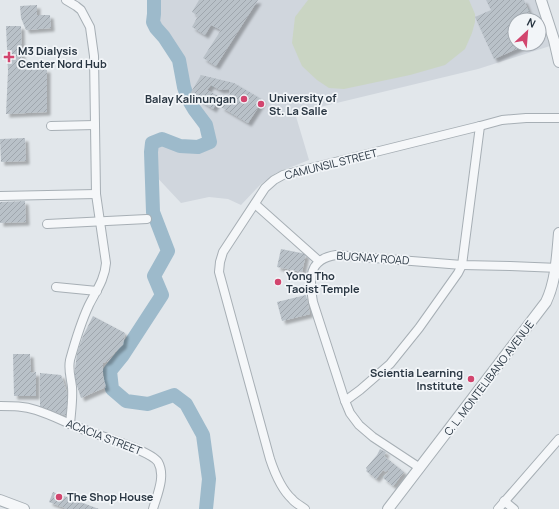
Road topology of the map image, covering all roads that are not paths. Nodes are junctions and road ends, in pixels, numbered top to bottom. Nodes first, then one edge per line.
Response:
1 (66, 0) edge
2 (544, 1) edge
3 (559, 62) edge
4 (559, 118) edge
5 (95, 125) junction
6 (51, 126) dead end
7 (480, 126) junction
8 (96, 194) junction
9 (0, 196) edge
10 (255, 204) junction
11 (147, 219) dead end
12 (100, 221) junction
13 (47, 224) dead end
14 (559, 233) edge
15 (319, 261) junction
16 (462, 265) junction
17 (557, 268) edge
18 (56, 287) dead end
19 (97, 291) junction
20 (345, 401) junction
21 (0, 406) edge
22 (70, 424) junction
23 (559, 439) edge
24 (420, 468) junction
25 (0, 500) edge
26 (504, 501) junction
27 (24, 509) edge
28 (153, 509) edge
29 (305, 509) edge
30 (388, 509) edge
31 (498, 509) edge
32 (514, 509) edge

1 - 5 street
2 - 3 street
4 - 7 street, CAMUNSIL STREET
5 - 6 street
5 - 8 street
7 - 10 street, CAMUNSIL STREET
7 - 16 street
8 - 9 street
8 - 12 street
10 - 15 street
10 - 29 street, CAMUNSIL STREET
11 - 12 street
12 - 13 street
12 - 19 street
14 - 17 street, C. L. MONTELIBANO AVENUE
15 - 16 street, BUGNAY ROAD
15 - 20 street
16 - 17 street, BUGNAY ROAD
16 - 20 street
17 - 24 street, C. L. MONTELIBANO AVENUE
18 - 19 street
19 - 22 street
20 - 24 street
21 - 22 street, ACACIA STREET
22 - 28 street, ACACIA STREET
23 - 26 street
24 - 30 street, C. L. MONTELIBANO AVENUE
25 - 27 street
26 - 31 street
26 - 32 street

